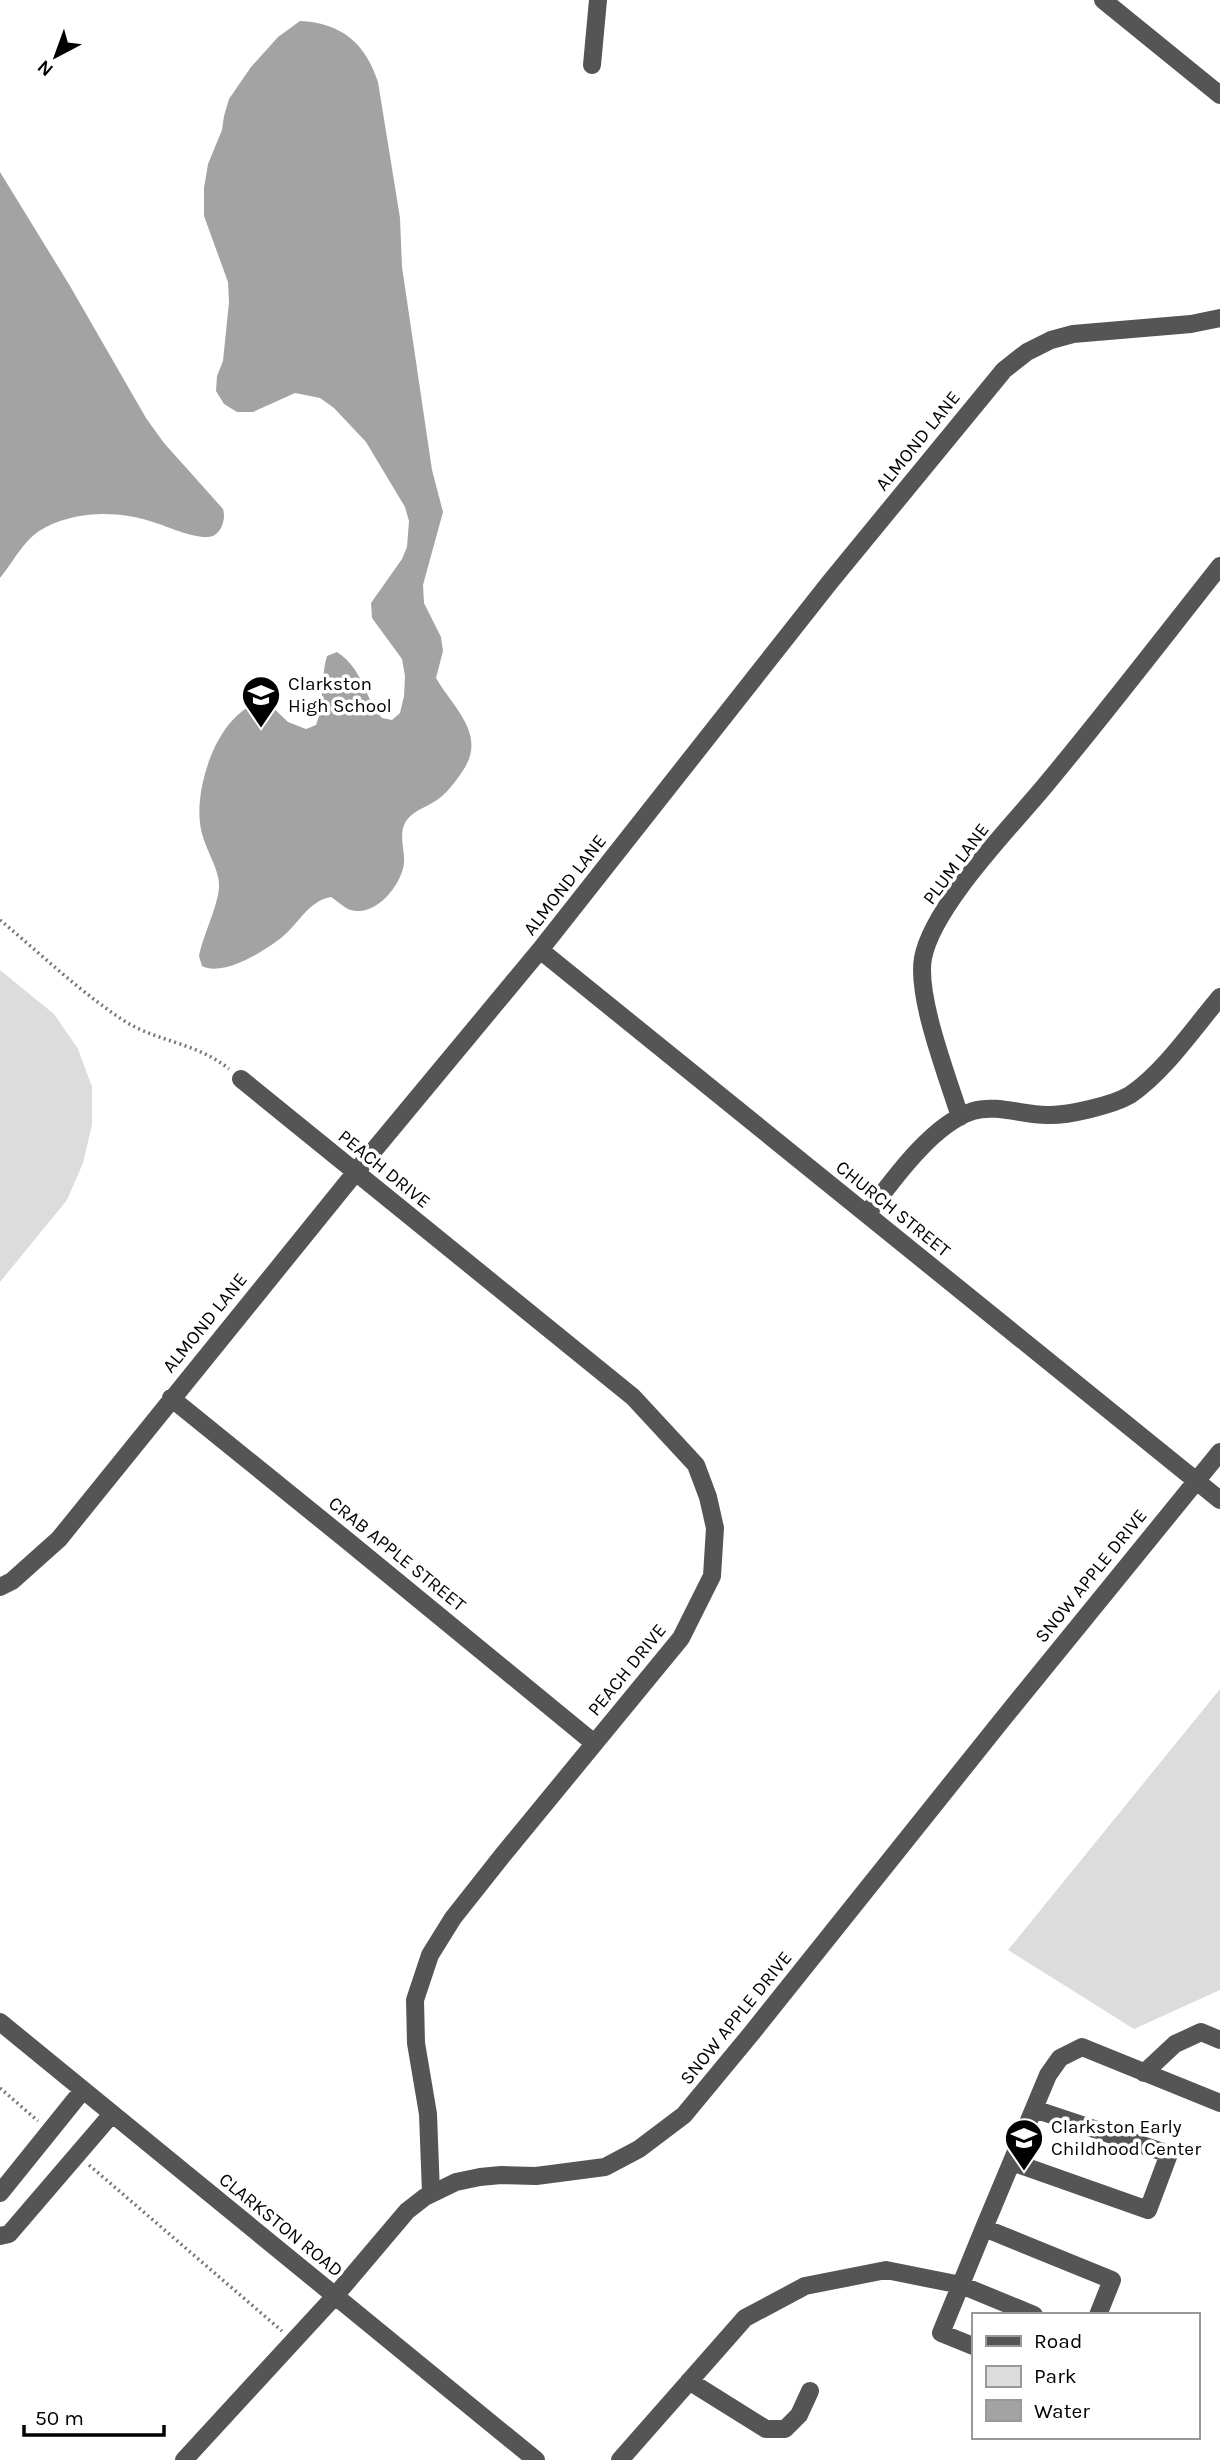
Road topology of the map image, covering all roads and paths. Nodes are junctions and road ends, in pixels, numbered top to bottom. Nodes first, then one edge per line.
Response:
1 (598, 0) edge
2 (1103, 0) edge
3 (592, 65) dead end
4 (1220, 95) edge
5 (1220, 318) edge
6 (1220, 566) edge
7 (0, 920) edge
8 (540, 950) junction
9 (1220, 996) edge
10 (241, 1079) joint
11 (960, 1117) junction
12 (355, 1173) junction
13 (867, 1214) junction
14 (171, 1398) junction
15 (1220, 1452) edge
16 (1195, 1482) junction
17 (1220, 1500) edge
18 (0, 1587) edge
19 (594, 1743) junction
20 (0, 2022) edge
21 (1220, 2040) edge
22 (1144, 2073) junction
23 (0, 2088) edge
24 (83, 2090) junction
25 (1220, 2104) edge
26 (1034, 2109) junction
27 (112, 2114) junction
28 (50, 2131) junction
29 (77, 2155) junction
30 (1012, 2162) junction
31 (0, 2193) edge
32 (431, 2193) junction
33 (984, 2228) junction
34 (0, 2236) edge
35 (961, 2286) junction
36 (335, 2296) junction
37 (1029, 2313) edge
38 (1099, 2313) edge
39 (293, 2341) junction
40 (972, 2346) edge
41 (689, 2381) junction
42 (810, 2391) dead end
43 (184, 2460) edge
44 (536, 2460) edge
45 (620, 2460) edge

1 - 3 street
2 - 4 street
5 - 8 street, ALMOND LANE
6 - 11 street, PLUM LANE
7 - 10 path
8 - 12 street, ALMOND LANE
8 - 13 street, CHURCH STREET
9 - 11 street
10 - 12 street, PEACH DRIVE
11 - 13 street
12 - 14 street, ALMOND LANE
12 - 19 street, PEACH DRIVE
13 - 16 street, CHURCH STREET
14 - 18 street, ALMOND LANE
14 - 19 street, CRAB APPLE STREET
15 - 16 street, SNOW APPLE DRIVE
16 - 17 street, CHURCH STREET
16 - 32 street, SNOW APPLE DRIVE
19 - 32 street, PEACH DRIVE
20 - 24 street, CLARKSTON ROAD
21 - 22 street
22 - 25 street
22 - 26 street
23 - 28 path
24 - 27 street, CLARKSTON ROAD
24 - 28 street
26 - 30 street
26 - 30 street
27 - 29 street
27 - 36 street, CLARKSTON ROAD
28 - 31 street
29 - 34 street
29 - 39 path
30 - 33 street
32 - 36 street, SNOW APPLE DRIVE
33 - 35 street
33 - 38 street
35 - 37 street
35 - 40 street
35 - 41 street
36 - 39 street, SNOW APPLE DRIVE
36 - 44 street, CLARKSTON ROAD
39 - 43 street, SNOW APPLE DRIVE
41 - 42 street
41 - 45 street

